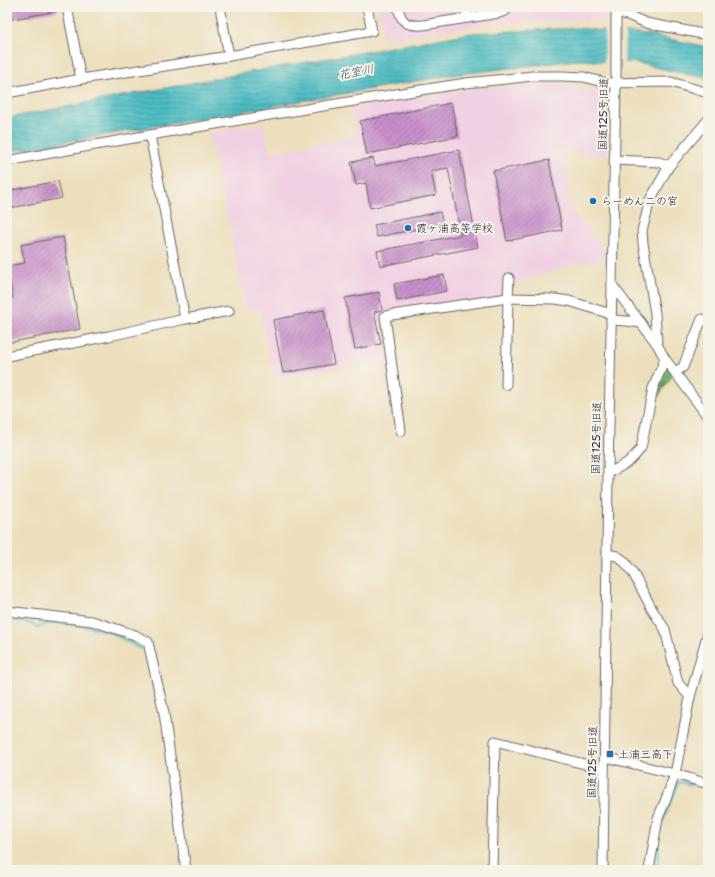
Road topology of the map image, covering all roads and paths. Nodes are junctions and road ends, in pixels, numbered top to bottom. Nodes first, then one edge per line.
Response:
1 (67, 7) edge
2 (220, 7) edge
3 (367, 7) edge
4 (398, 7) edge
5 (465, 7) edge
6 (509, 7) edge
7 (616, 10) edge
8 (467, 18) junction
9 (708, 35) edge
10 (229, 56) junction
11 (80, 79) junction
12 (616, 83) junction
13 (7, 93) edge
14 (708, 93) edge
15 (708, 120) edge
16 (150, 135) junction
17 (614, 160) junction
18 (7, 161) edge
19 (669, 166) junction
20 (509, 278) dead end
21 (612, 285) junction
22 (508, 298) junction
23 (229, 311) dead end
24 (611, 317) junction
25 (185, 319) junction
26 (708, 322) edge
27 (641, 323) junction
28 (657, 344) junction
29 (7, 356) edge
30 (665, 359) junction
31 (675, 372) junction
32 (506, 385) dead end
33 (708, 417) edge
34 (401, 431) dead end
35 (608, 473) junction
36 (607, 554) junction
37 (7, 611) edge
38 (708, 632) edge
39 (690, 697) junction
40 (605, 757) junction
41 (604, 769) junction
42 (675, 774) junction
43 (708, 784) edge
44 (186, 870) edge
45 (492, 870) edge
46 (603, 870) edge
47 (649, 870) edge

1 - 11 street
2 - 10 street
3 - 10 street
4 - 8 street
5 - 8 street
6 - 8 street
7 - 9 street
7 - 12 street, 国道125号旧道
10 - 11 street
11 - 13 street
12 - 14 street
12 - 16 street
12 - 17 street, 国道125号旧道
15 - 19 street
16 - 18 street
16 - 25 street
17 - 19 street
17 - 21 street, 国道125号旧道
19 - 28 street
20 - 22 street
21 - 24 street, 国道125号旧道
21 - 27 street
22 - 24 street
22 - 32 street
22 - 34 street
23 - 25 street
24 - 27 street
24 - 35 street, 国道125号旧道
25 - 29 street
26 - 31 street
27 - 28 street
28 - 30 street
30 - 31 street
30 - 35 street
31 - 33 street
35 - 36 street, 国道125号旧道
36 - 39 street
36 - 40 street, 国道125号旧道
37 - 44 street
38 - 39 street
39 - 42 street
40 - 41 street, 国道125号旧道
40 - 42 street
41 - 45 street
41 - 46 street, 国道125号旧道
42 - 43 street
42 - 47 street

